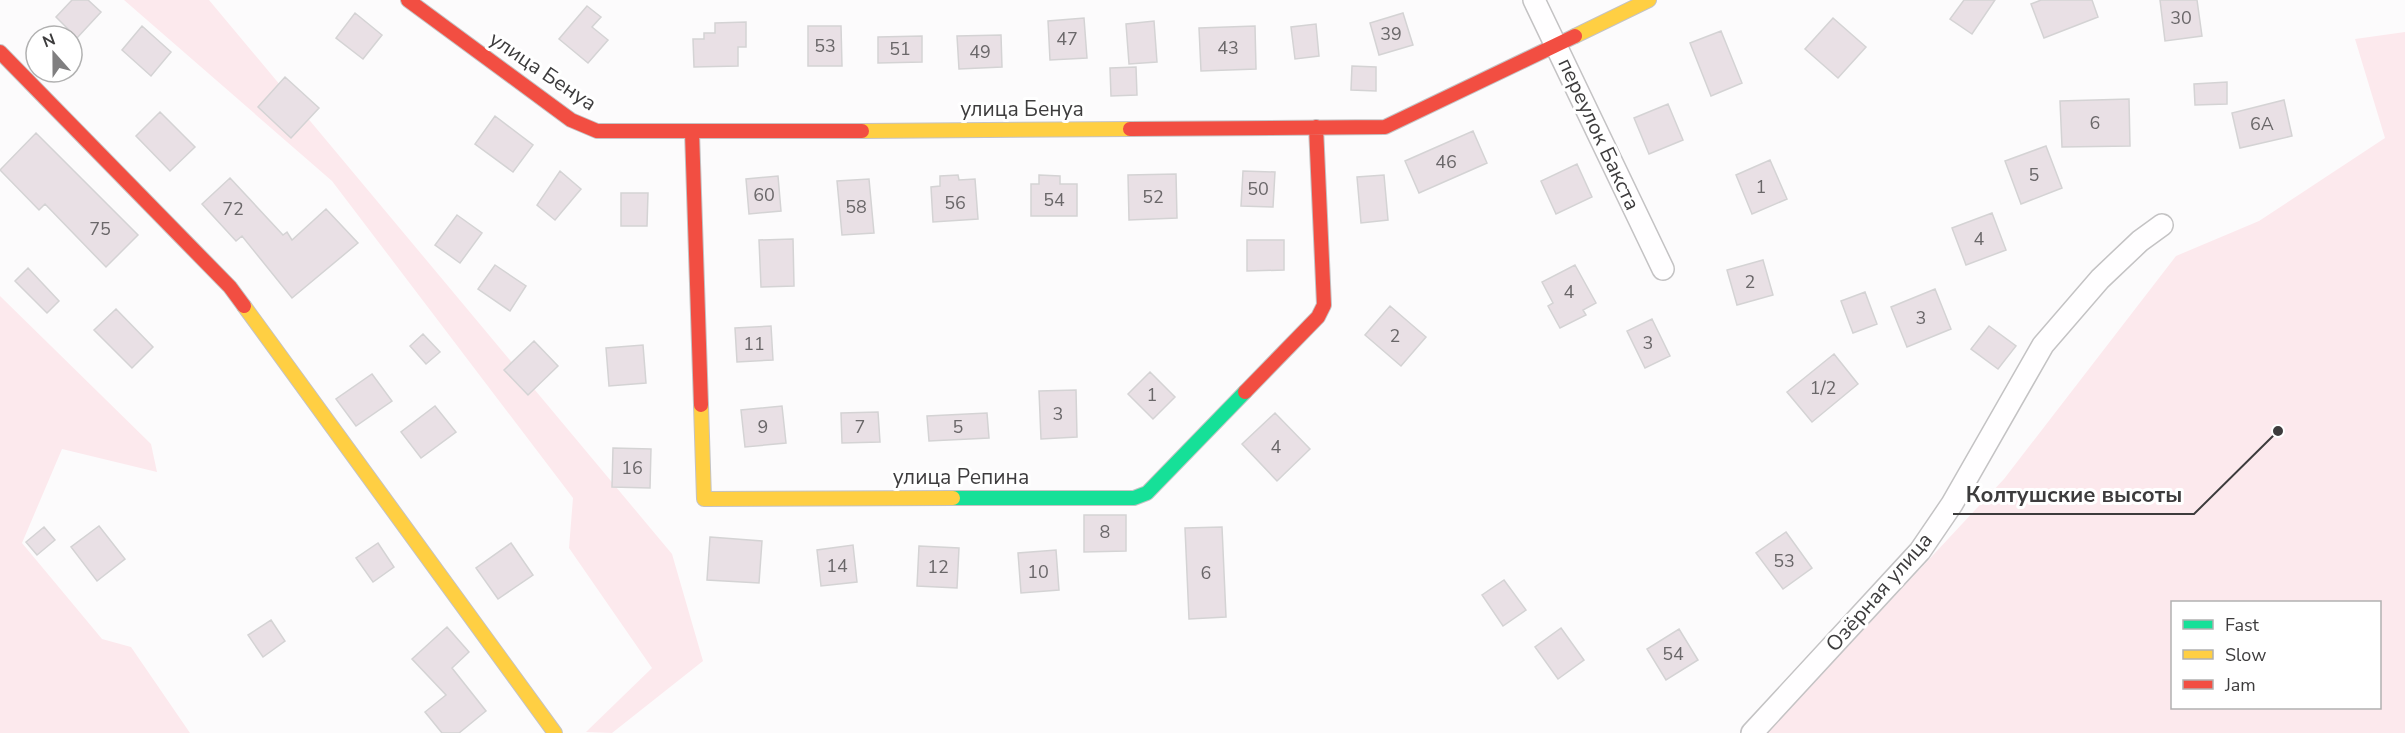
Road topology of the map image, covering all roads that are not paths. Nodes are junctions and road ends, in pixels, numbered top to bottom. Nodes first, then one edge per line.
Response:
1 (408, 0) edge
2 (1534, 0) edge
3 (1649, 0) edge
4 (1556, 44) junction
5 (0, 52) edge
6 (1316, 127) junction
7 (692, 132) junction
8 (2162, 225) dead end
9 (1663, 269) dead end
10 (555, 733) edge
11 (1752, 733) edge

1 - 7 street, улица Бенуа
2 - 4 street, переулок Бакста
3 - 4 street, улица Бенуа
4 - 6 street, улица Бенуа
4 - 9 street, переулок Бакста
5 - 10 street
6 - 7 street, улица Бенуа
6 - 7 street, улица Репина
8 - 11 street, Озёрная улица

